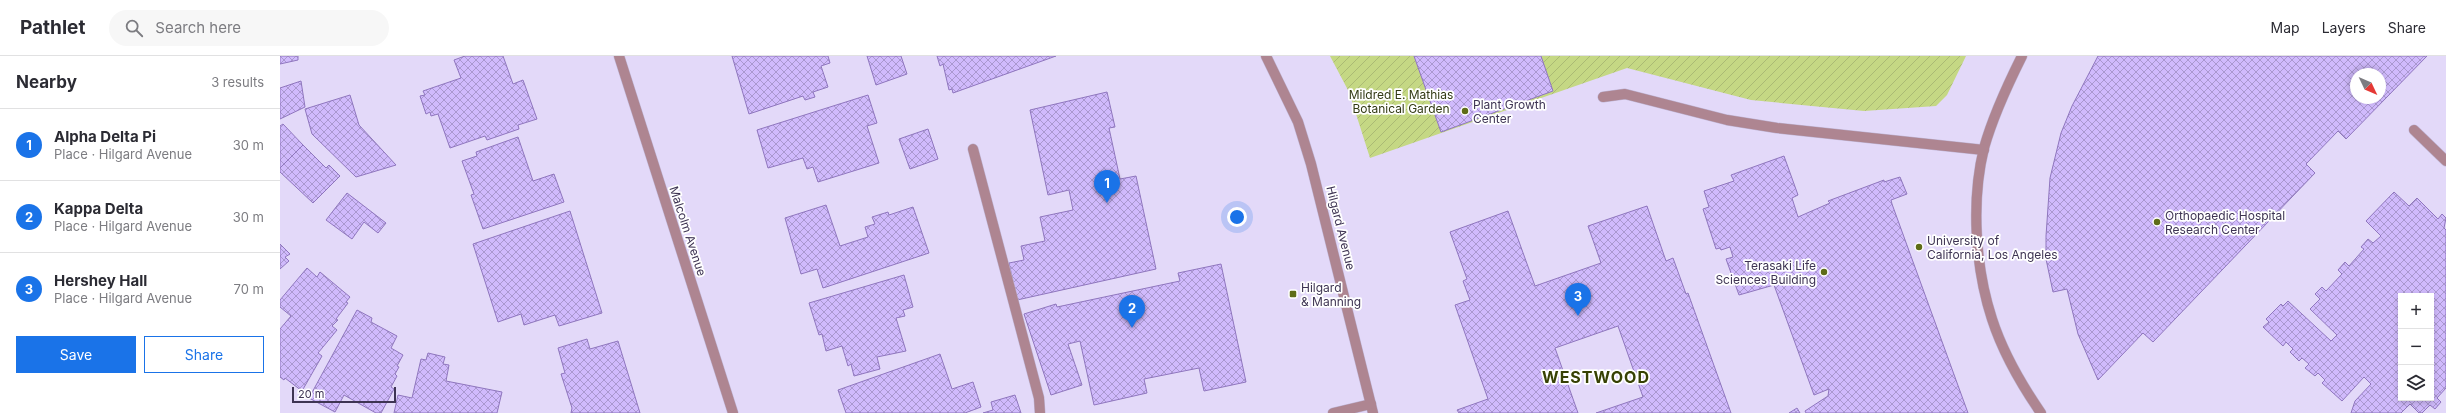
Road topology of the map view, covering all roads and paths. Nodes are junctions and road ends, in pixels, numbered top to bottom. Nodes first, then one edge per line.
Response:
1 (619, 56) edge
2 (1266, 56) edge
3 (2022, 56) edge
4 (1603, 96) dead end
5 (2414, 130) dead end
6 (973, 149) dead end
7 (1984, 150) junction
8 (2446, 161) edge
9 (1372, 409) edge
10 (733, 413) edge
11 (1040, 413) edge
12 (1333, 413) edge
13 (2041, 413) edge

1 - 10 street, Malcolm Avenue
2 - 9 street, Hilgard Avenue
3 - 7 street
4 - 7 street
5 - 8 street
6 - 11 street
7 - 13 street
9 - 12 street

